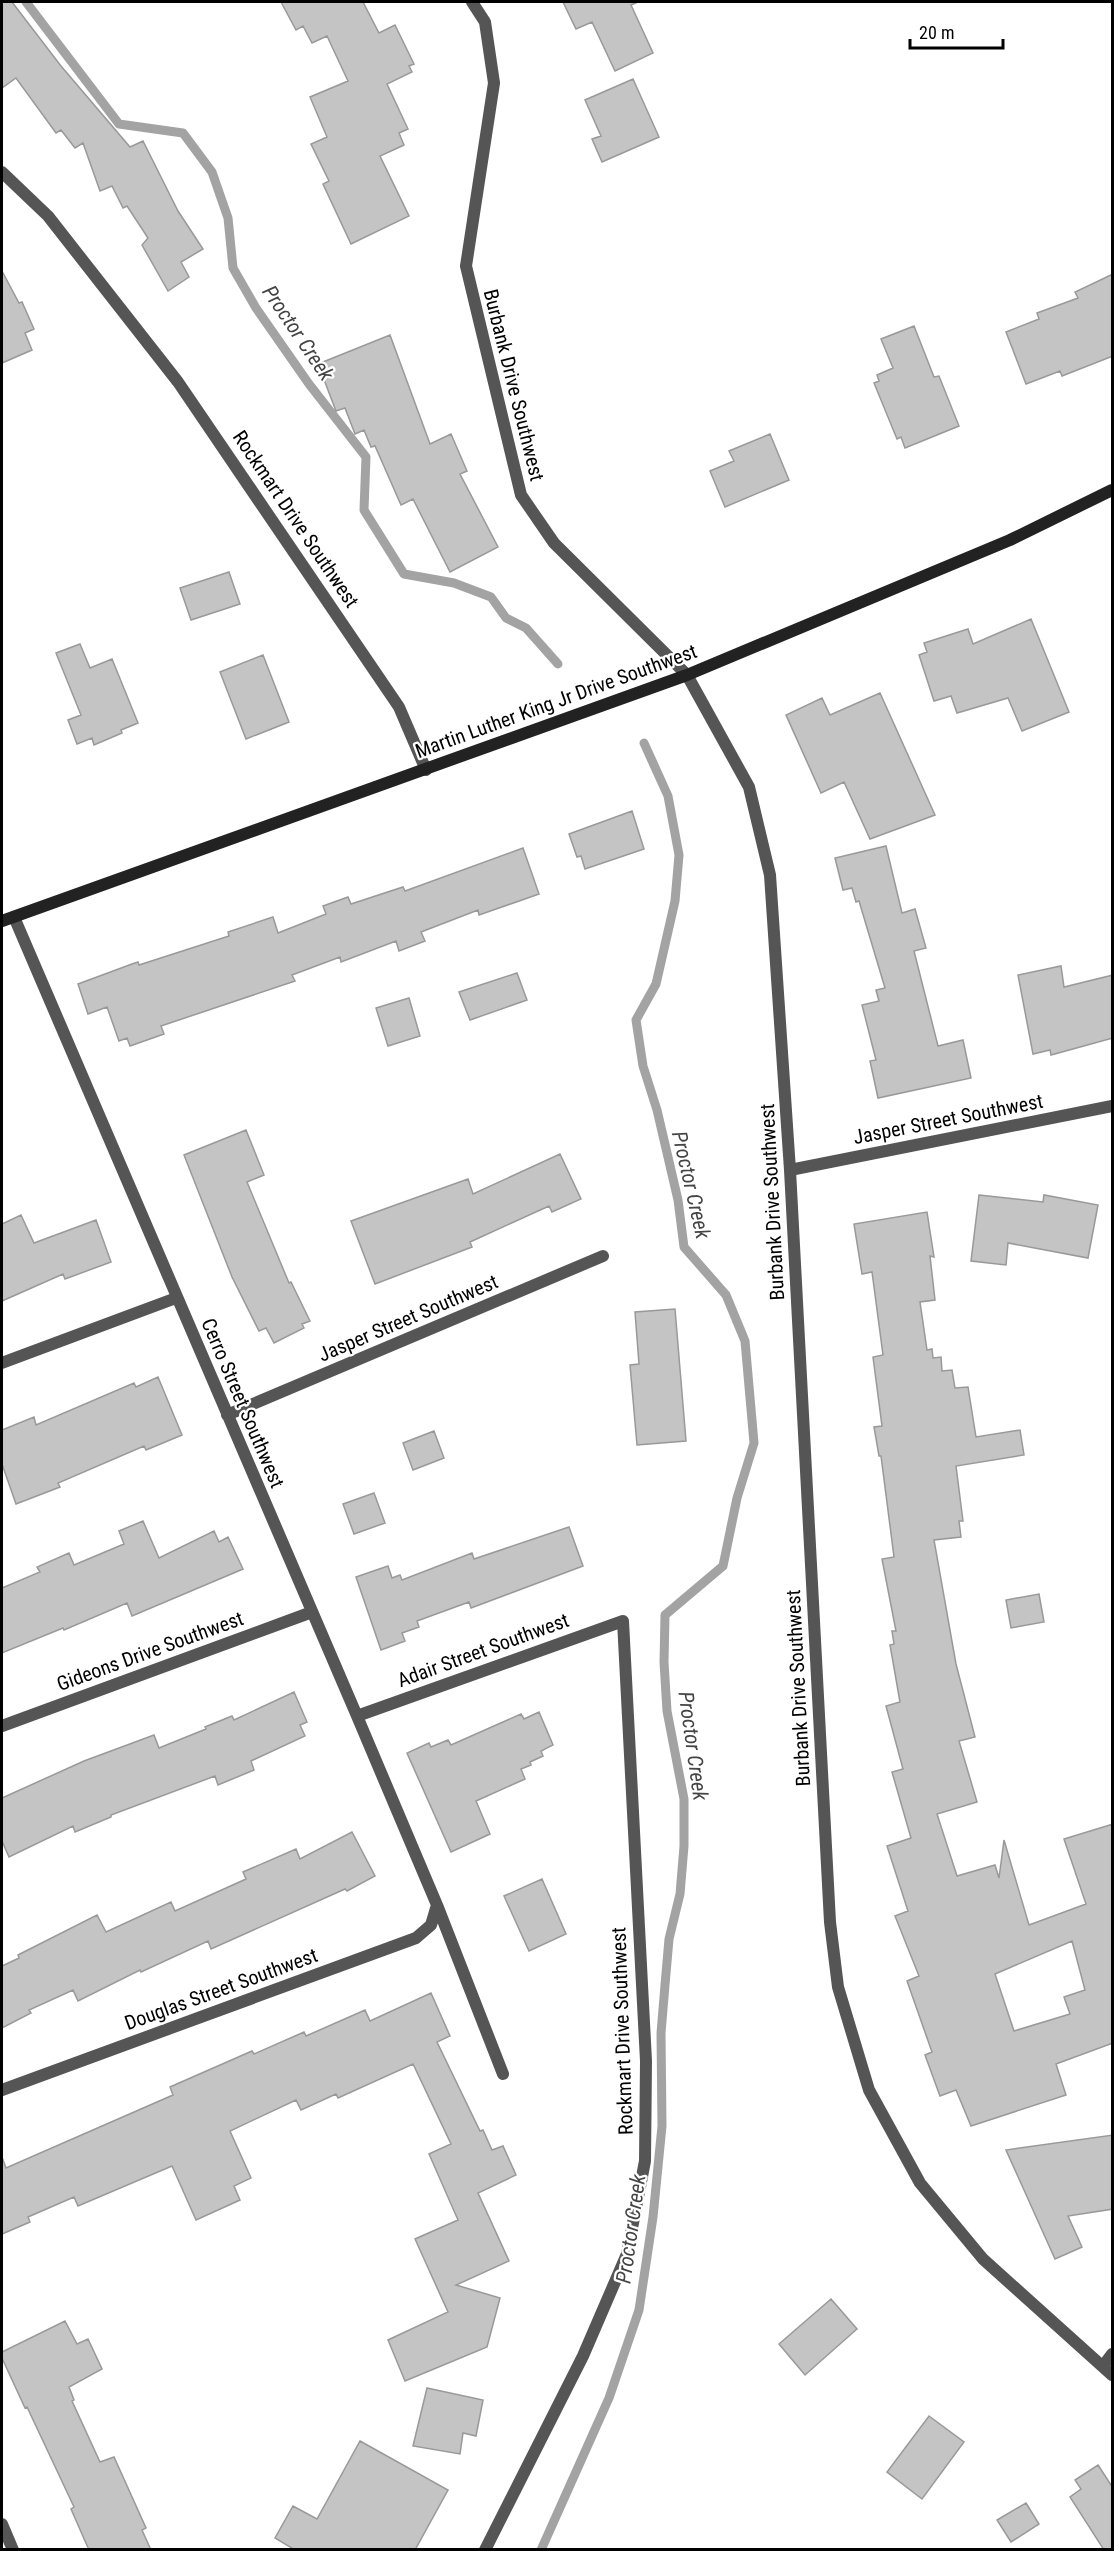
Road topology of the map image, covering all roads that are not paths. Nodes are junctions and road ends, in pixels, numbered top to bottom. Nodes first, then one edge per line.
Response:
1 (471, 2) edge
2 (2, 172) edge
3 (1113, 490) edge
4 (687, 675) junction
5 (426, 770) junction
6 (14, 917) junction
7 (2, 921) edge
8 (1113, 1106) edge
9 (790, 1170) junction
10 (603, 1256) dead end
11 (176, 1298) junction
12 (2, 1363) edge
13 (227, 1415) junction
14 (312, 1612) junction
15 (623, 1621) joint
16 (357, 1716) junction
17 (2, 1726) edge
18 (437, 1905) junction
19 (503, 2074) dead end
20 (2, 2090) edge
21 (1113, 2354) edge
22 (1108, 2370) edge
23 (2, 2524) edge
24 (13, 2550) edge
25 (484, 2550) edge

1 - 4 street, Burbank Drive Southwest
2 - 5 street, Rockmart Drive Southwest
3 - 4 main road, Martin Luther King Jr Drive Southwest
4 - 5 main road, Martin Luther King Jr Drive Southwest
4 - 9 street, Burbank Drive Southwest
5 - 6 main road, Martin Luther King Jr Drive Southwest
6 - 7 main road, Martin Luther King Jr Drive Southwest
6 - 11 street, Cerro Street Southwest
8 - 9 street, Jasper Street Southwest
9 - 22 street, Burbank Drive Southwest
10 - 13 street, Jasper Street Southwest
11 - 12 street
11 - 13 street, Cerro Street Southwest
13 - 14 street, Cerro Street Southwest
14 - 16 street, Cerro Street Southwest
14 - 17 street, Gideons Drive Southwest
15 - 16 street, Adair Street Southwest
15 - 25 street, Rockmart Drive Southwest
16 - 18 street, Cerro Street Southwest
18 - 19 street, Cerro Street Southwest
18 - 20 street, Douglas Street Southwest
21 - 22 street
23 - 24 street

